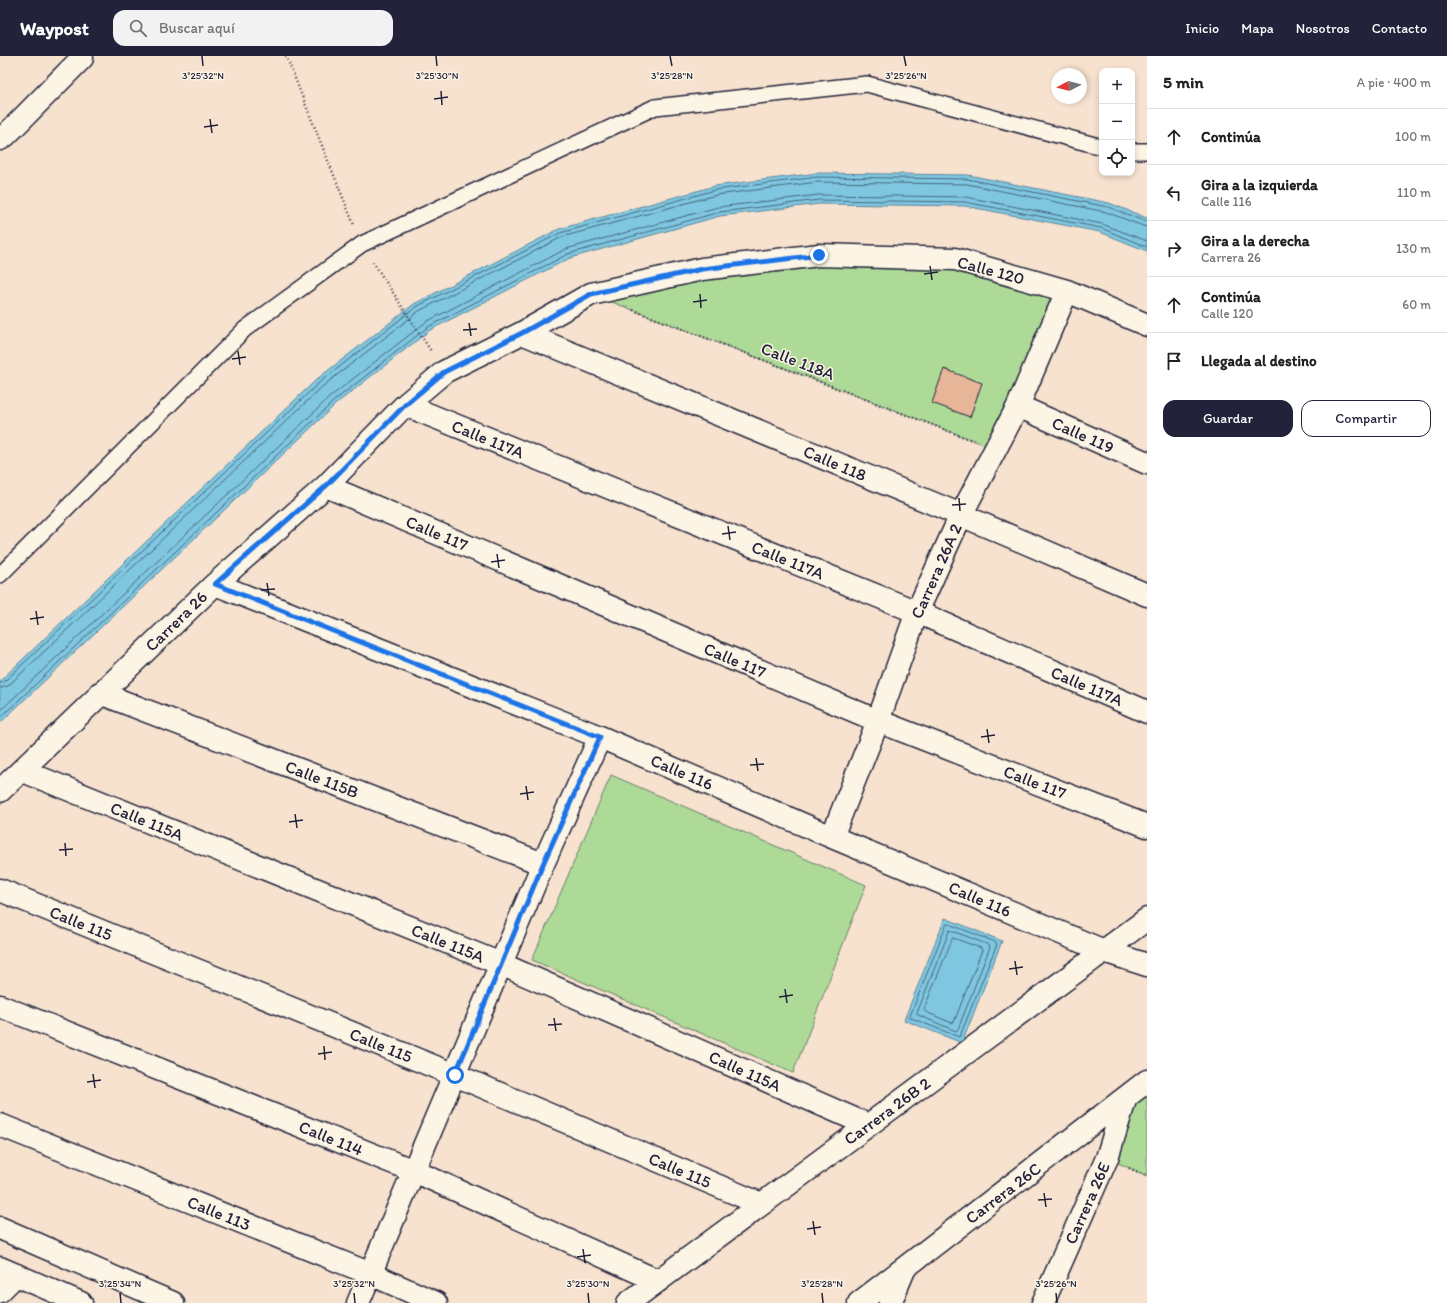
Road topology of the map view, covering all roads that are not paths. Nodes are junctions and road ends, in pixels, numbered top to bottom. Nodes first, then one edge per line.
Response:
1 (80, 56) edge
2 (2, 134) edge
3 (1099, 146) edge
4 (1135, 151) edge
5 (1147, 151) edge
6 (1067, 291) junction
7 (591, 294) joint
8 (1147, 325) edge
9 (522, 333) junction
10 (405, 405) junction
11 (1018, 406) junction
12 (1147, 463) edge
13 (326, 486) junction
14 (961, 515) junction
15 (0, 575) edge
16 (215, 584) junction
17 (1147, 595) edge
18 (917, 612) junction
19 (100, 693) junction
20 (1147, 712) edge
21 (878, 721) junction
22 (600, 737) junction
23 (23, 771) junction
24 (0, 791) edge
25 (1147, 826) edge
26 (832, 837) junction
27 (543, 864) junction
28 (0, 890) edge
29 (1147, 919) edge
30 (1104, 951) junction
31 (501, 964) junction
32 (1147, 965) edge
33 (0, 1006) edge
34 (455, 1075) junction
35 (1147, 1081) edge
36 (1125, 1100) junction
37 (0, 1125) edge
38 (868, 1125) junction
39 (414, 1171) junction
40 (761, 1204) junction
41 (0, 1228) edge
42 (904, 1269) junction
43 (8, 1271) edge
44 (371, 1274) junction
45 (658, 1281) junction
46 (0, 1291) edge
47 (81, 1303) edge
48 (173, 1303) edge
49 (358, 1303) edge
50 (436, 1303) edge
51 (628, 1303) edge
52 (859, 1303) edge
53 (890, 1303) edge
54 (1043, 1303) edge

1 - 2 street
3 - 15 lane
4 - 5 lane
6 - 7 street, Calle 120
6 - 8 street, Calle 120
6 - 11 street, Carrera 26A 2
7 - 9 street, Carrera 26
9 - 10 street, Carrera 26
9 - 14 street, Calle 118
10 - 13 street, Carrera 26
10 - 18 street, Calle 117A
11 - 12 street, Calle 119
11 - 14 street, Carrera 26A 2
13 - 16 street, Carrera 26
13 - 21 street, Calle 117
14 - 17 street, Calle 118
14 - 18 street, Carrera 26A 2
16 - 19 street, Carrera 26
16 - 22 street, Calle 116
18 - 20 street, Calle 117A
18 - 21 street, Carrera 26A 2
19 - 23 street, Carrera 26
19 - 27 street, Calle 115B
21 - 25 street, Calle 117
21 - 26 street, Carrera 26A 2
22 - 26 street, Calle 116
22 - 27 street
23 - 24 street, Carrera 26
23 - 31 street, Calle 115A
26 - 30 street, Calle 116
27 - 31 street
28 - 34 street, Calle 115
29 - 30 street, Carrera 26B 2
30 - 32 street, Calle 116
30 - 38 street, Carrera 26B 2
31 - 34 street
31 - 38 street, Calle 115A
33 - 39 street, Calle 114
34 - 39 street
34 - 40 street, Calle 115
35 - 36 street, Carrera 26C
36 - 42 street, Carrera 26C
36 - 54 street, Carrera 26E
37 - 44 street, Calle 113
38 - 40 street, Carrera 26B 2
39 - 44 street
39 - 45 street, Calle 114
40 - 45 street, Carrera 26B 2
41 - 48 street
42 - 52 street, Carrera 26C
42 - 53 street
43 - 46 street
43 - 47 street
44 - 49 street
44 - 50 street, Calle 113
45 - 51 street, Carrera 26B 2

